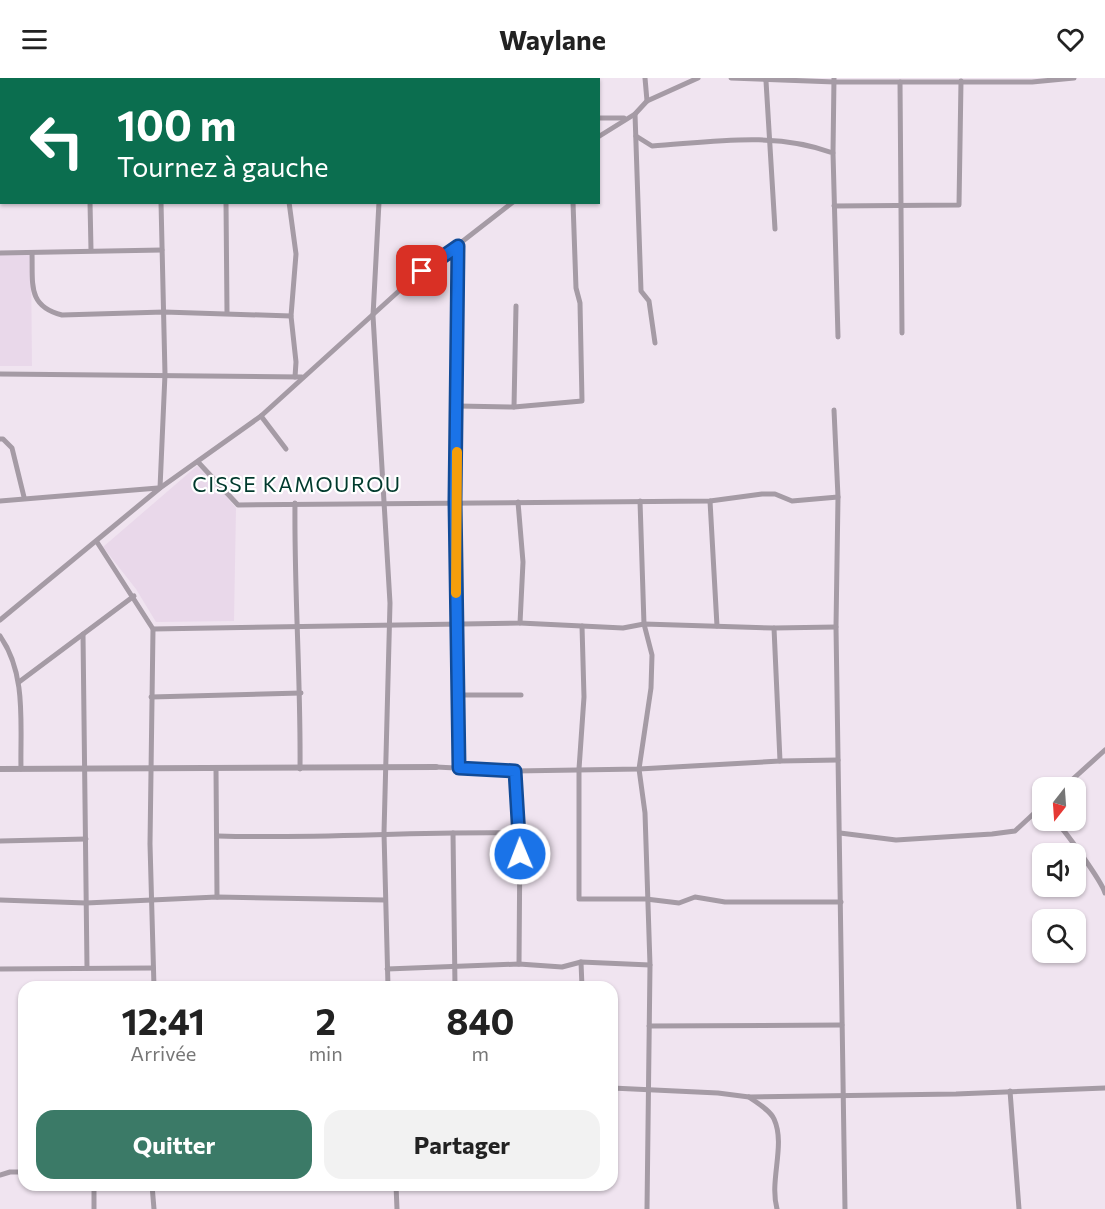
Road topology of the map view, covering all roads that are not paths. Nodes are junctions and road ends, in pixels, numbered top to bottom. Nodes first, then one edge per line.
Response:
1 (645, 78) edge
2 (698, 78) edge
3 (731, 78) edge
4 (1074, 78) edge
5 (834, 80) edge
6 (766, 81) junction
7 (961, 81) junction
8 (900, 82) junction
9 (646, 101) junction
10 (635, 114) junction
11 (600, 118) edge
12 (625, 118) junction
13 (600, 136) edge
14 (636, 136) junction
15 (770, 139) junction
16 (833, 153) junction
17 (90, 204) edge
18 (161, 204) edge
19 (226, 204) edge
20 (289, 204) edge
21 (379, 204) edge
22 (510, 204) edge
23 (573, 204) edge
24 (899, 204) junction
25 (834, 206) junction
26 (775, 229) dead end
27 (458, 246) junction
28 (91, 250) junction
29 (162, 250) junction
30 (0, 253) edge
31 (32, 253) junction
32 (516, 306) dead end
33 (164, 312) junction
34 (227, 313) junction
35 (291, 316) junction
36 (373, 316) junction
37 (902, 333) dead end
38 (838, 337) dead end
39 (655, 343) dead end
40 (0, 374) edge
41 (165, 374) junction
42 (295, 377) junction
43 (302, 377) junction
44 (458, 406) junction
45 (514, 407) junction
46 (834, 410) dead end
47 (261, 416) junction
48 (0, 439) edge
49 (286, 449) dead end
50 (198, 462) junction
51 (160, 488) junction
52 (24, 497) junction
53 (838, 497) junction
54 (0, 501) edge
55 (455, 501) junction
56 (640, 501) junction
57 (710, 501) junction
58 (518, 502) junction
59 (386, 503) junction
60 (296, 504) junction
61 (97, 542) junction
62 (134, 596) junction
63 (0, 620) edge
64 (456, 623) junction
65 (520, 623) junction
66 (297, 624) junction
67 (644, 624) junction
68 (389, 625) junction
69 (582, 626) junction
70 (717, 626) junction
71 (836, 627) junction
72 (153, 628) junction
73 (774, 628) junction
74 (84, 634) junction
75 (0, 636) edge
76 (19, 682) junction
77 (301, 693) junction
78 (521, 694) dead end
79 (457, 695) junction
80 (151, 697) junction
81 (1105, 750) edge
82 (838, 760) junction
83 (780, 761) junction
84 (436, 766) joint
85 (387, 767) junction
86 (459, 768) junction
87 (0, 769) edge
88 (21, 769) junction
89 (87, 769) junction
90 (152, 769) junction
91 (216, 769) junction
92 (300, 769) junction
93 (579, 769) junction
94 (639, 769) junction
95 (515, 771) junction
96 (1076, 777) edge
97 (1032, 817) edge
98 (1064, 831) edge
99 (520, 832) junction
100 (384, 833) junction
101 (453, 833) junction
102 (840, 833) junction
103 (218, 836) junction
104 (86, 839) junction
105 (0, 841) edge
106 (1105, 893) edge
107 (218, 897) junction
108 (152, 898) junction
109 (646, 899) junction
110 (0, 900) edge
111 (385, 900) junction
112 (841, 902) junction
113 (86, 903) junction
114 (581, 962) junction
115 (519, 964) junction
116 (453, 965) junction
117 (650, 965) junction
118 (87, 968) junction
119 (153, 968) junction
120 (0, 969) edge
121 (387, 969) junction
122 (154, 981) edge
123 (388, 981) edge
124 (455, 981) edge
125 (582, 981) edge
126 (842, 1025) junction
127 (649, 1026) junction
128 (618, 1088) edge
129 (1105, 1088) edge
130 (650, 1090) junction
131 (1010, 1091) junction
132 (842, 1096) junction
133 (749, 1097) junction
134 (18, 1172) edge
135 (0, 1176) edge
136 (94, 1191) edge
137 (152, 1191) edge
138 (396, 1191) edge
139 (94, 1209) edge
140 (154, 1209) edge
141 (397, 1209) edge
142 (647, 1209) edge
143 (777, 1209) edge
144 (845, 1209) edge
145 (1019, 1209) edge

1 - 9 street
2 - 9 street
3 - 6 street
4 - 7 street
5 - 6 street
5 - 8 street
5 - 16 street
6 - 15 street
7 - 8 street
7 - 24 street
8 - 24 street
9 - 10 street
10 - 12 street
10 - 14 street
11 - 12 street
12 - 13 street
14 - 15 street
14 - 39 street
15 - 16 street
15 - 26 street
16 - 25 street
17 - 28 street
18 - 29 street
19 - 34 street
20 - 35 street
21 - 36 street
22 - 27 street
23 - 45 street
24 - 25 street
24 - 37 street
25 - 38 street
27 - 36 street
27 - 44 street
28 - 29 street
28 - 31 street
29 - 33 street
30 - 31 street
31 - 33 street
32 - 45 street
33 - 34 street
33 - 41 street
34 - 35 street
35 - 42 street
36 - 43 street
36 - 59 street
40 - 41 street
41 - 42 street
41 - 51 street
42 - 43 street
43 - 47 street
44 - 45 street
44 - 55 street
46 - 53 street
47 - 49 street
47 - 50 street
48 - 52 street
50 - 51 street
50 - 60 street
51 - 52 street
51 - 61 street
52 - 54 street
53 - 57 street
53 - 71 street
55 - 58 street
55 - 59 street
55 - 64 street
56 - 57 street
56 - 58 street
56 - 67 street
57 - 70 street
58 - 65 street
59 - 60 street
59 - 68 street
60 - 66 street
61 - 62 street
61 - 63 street
62 - 72 street
62 - 74 street
64 - 65 street
64 - 68 street
64 - 79 street
65 - 69 street
66 - 68 street
66 - 72 street
66 - 77 street
67 - 69 street
67 - 70 street
67 - 94 street
68 - 85 street
69 - 93 street
70 - 73 street
71 - 73 street
71 - 82 street
72 - 80 street
73 - 83 street
74 - 76 street
74 - 89 street
75 - 76 street
76 - 88 street
77 - 80 street
77 - 92 street
78 - 79 street
79 - 86 street
80 - 90 street
81 - 96 street
82 - 83 street
82 - 102 street
83 - 94 street
84 - 85 street
84 - 86 street
85 - 92 street
85 - 100 street
86 - 95 street
87 - 88 street
88 - 89 street
89 - 90 street
89 - 104 street
90 - 91 street
90 - 108 street
91 - 92 street
91 - 103 street
93 - 94 street
93 - 95 street
93 - 109 street
94 - 109 street
95 - 99 street
97 - 102 street
98 - 106 street
99 - 101 street
99 - 115 street
100 - 101 street
100 - 103 street
100 - 111 street
101 - 116 street
102 - 112 street
103 - 107 street
104 - 105 street
104 - 113 street
107 - 108 street
107 - 111 street
108 - 113 street
108 - 119 street
109 - 112 street
109 - 117 street
110 - 113 street
111 - 121 street
112 - 126 street
113 - 118 street
114 - 115 street
114 - 117 street
114 - 125 street
115 - 116 street
116 - 121 street
116 - 124 street
117 - 127 street
118 - 119 street
118 - 120 street
119 - 122 street
121 - 123 street
126 - 127 street
126 - 132 street
127 - 130 street
128 - 130 street
129 - 131 street
130 - 133 street
130 - 142 street
131 - 132 street
131 - 145 street
132 - 133 street
132 - 144 street
133 - 143 street
134 - 135 street
136 - 139 street
137 - 140 street
138 - 141 street

